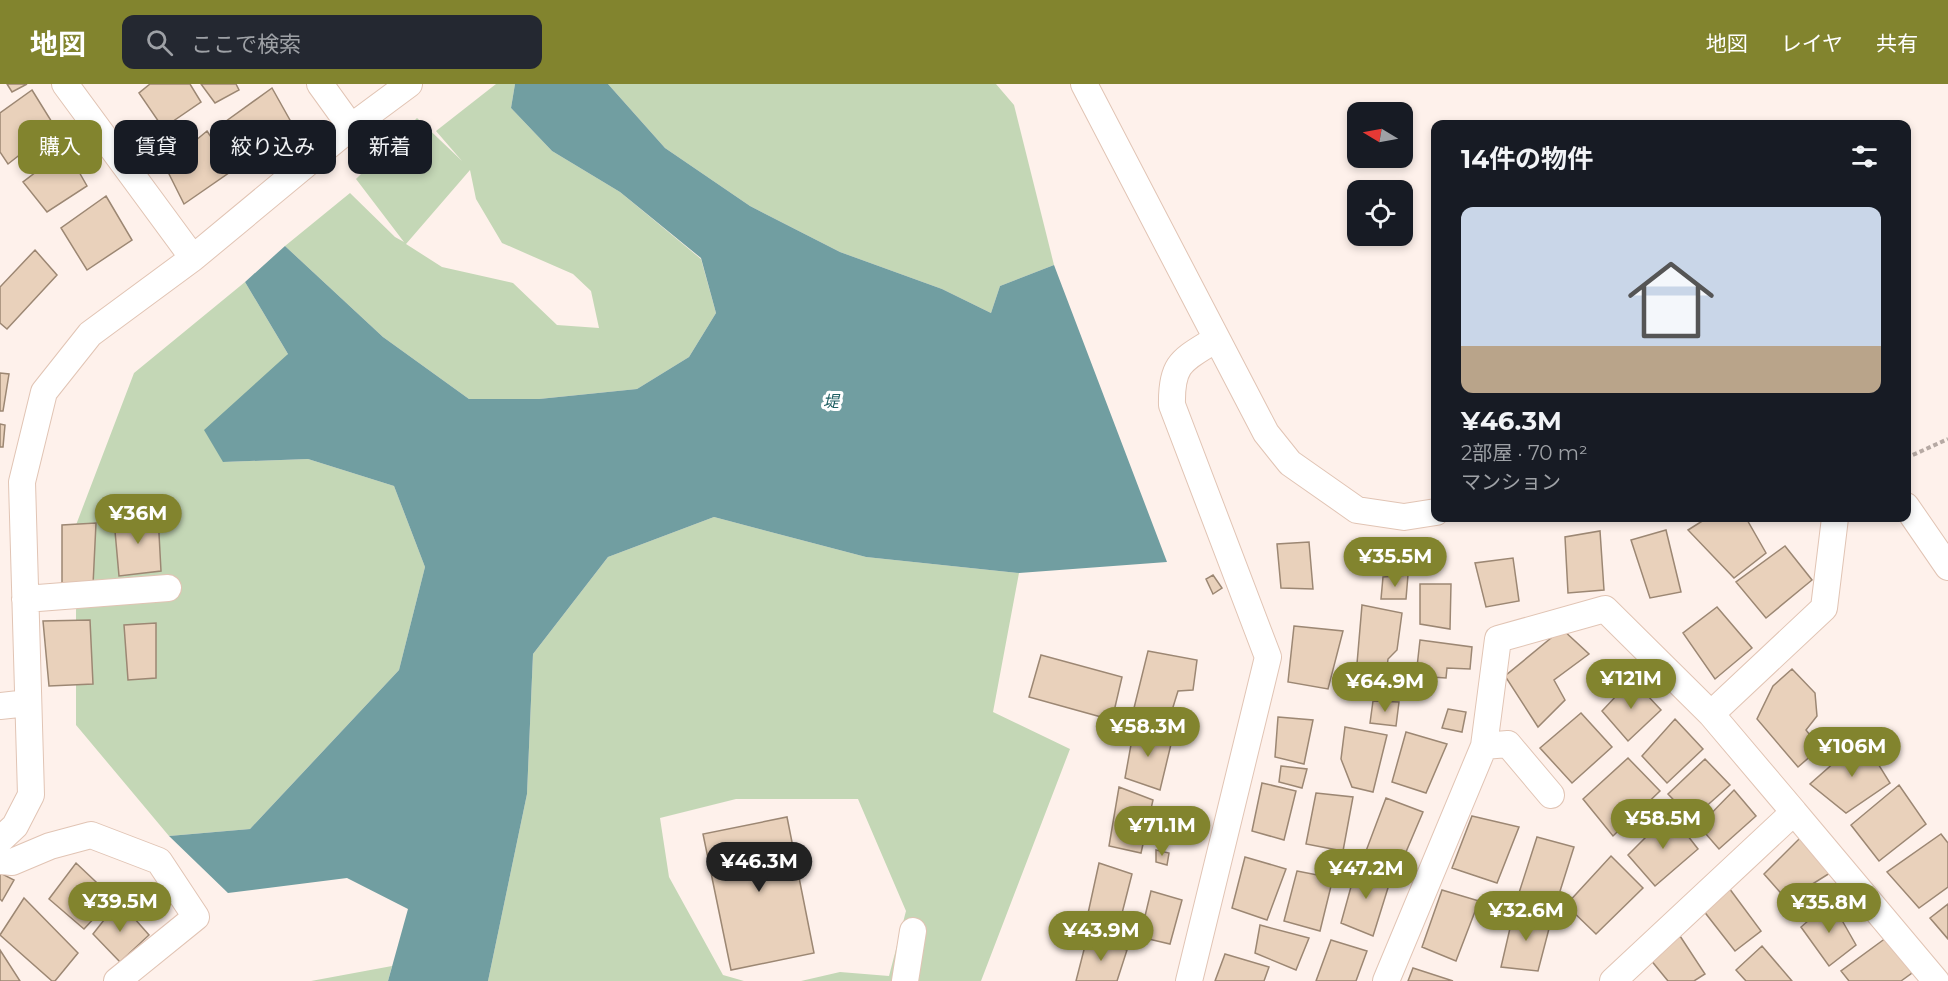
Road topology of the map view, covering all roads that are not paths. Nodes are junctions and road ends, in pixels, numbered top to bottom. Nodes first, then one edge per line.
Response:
1 (65, 84) edge
2 (320, 84) edge
3 (409, 84) edge
4 (1084, 84) edge
5 (360, 120) edge
6 (348, 123) edge
7 (348, 129) edge
8 (193, 258) junction
9 (1216, 339) junction
10 (1431, 513) edge
11 (1911, 513) edge
12 (1835, 522) edge
13 (1948, 567) edge
14 (168, 588) dead end
15 (25, 599) junction
16 (28, 703) junction
17 (0, 706) edge
18 (1711, 714) junction
19 (1484, 746) junction
20 (1551, 795) dead end
21 (1794, 813) junction
22 (0, 840) edge
23 (0, 861) edge
24 (913, 931) dead end
25 (117, 981) edge
26 (905, 981) edge
27 (1189, 981) edge
28 (1386, 981) edge
29 (1613, 981) edge
30 (1936, 981) edge

1 - 8 street
2 - 6 street
3 - 5 street
4 - 9 street
7 - 8 street
8 - 15 street
9 - 10 street
9 - 27 street
11 - 13 street
12 - 18 street
14 - 15 street
15 - 16 street
16 - 17 street
16 - 22 street
18 - 19 street
18 - 21 street
19 - 20 street
19 - 28 street
21 - 29 street
21 - 30 street
23 - 25 street
24 - 26 street

